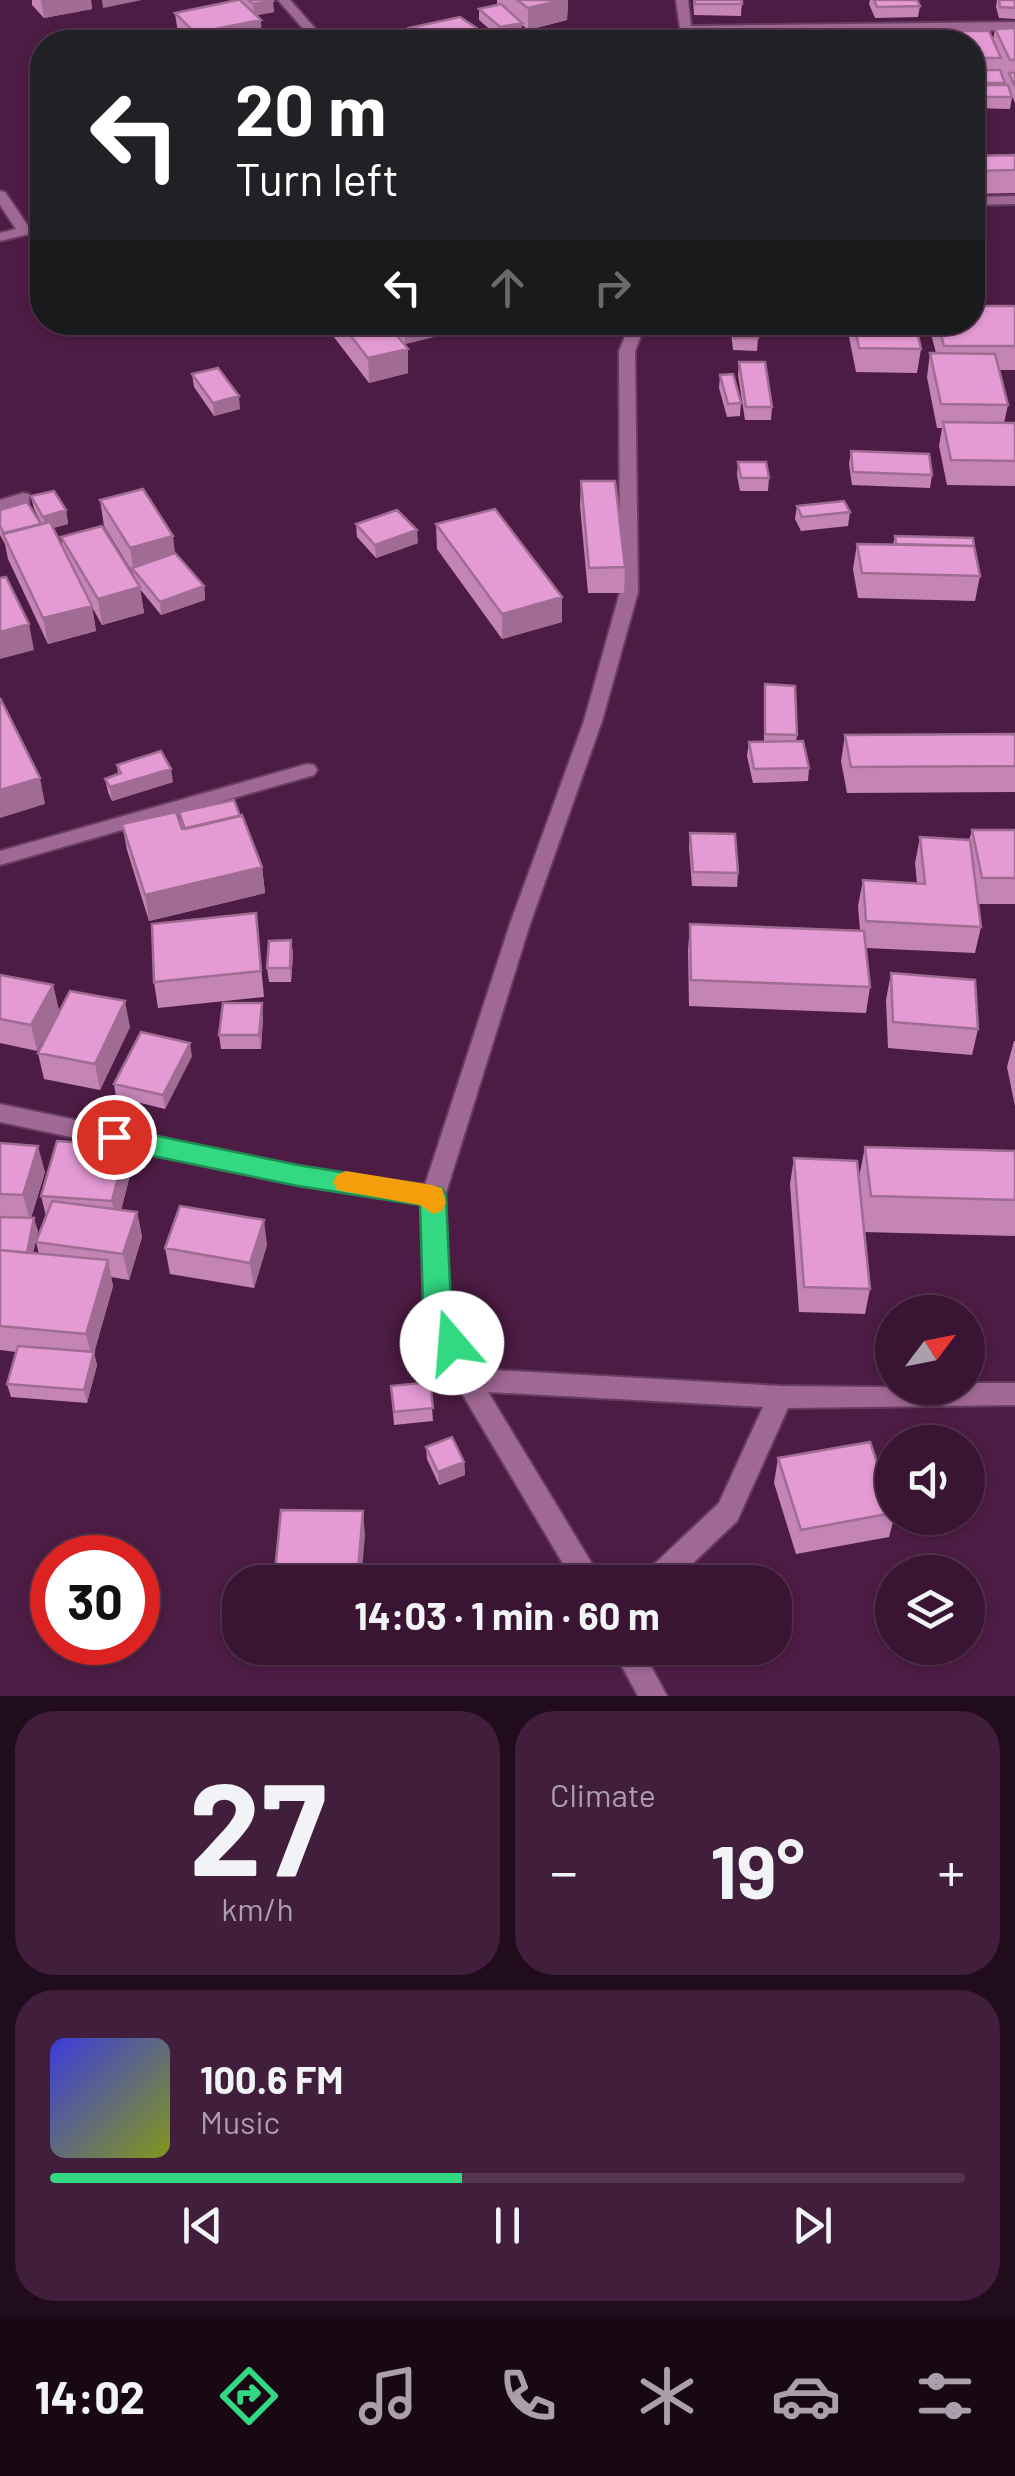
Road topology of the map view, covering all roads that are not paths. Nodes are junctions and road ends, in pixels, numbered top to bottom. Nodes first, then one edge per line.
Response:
1 (284, 0) edge
2 (682, 0) edge
3 (938, 26) junction
4 (1015, 26) edge
5 (310, 30) edge
6 (685, 30) edge
7 (837, 30) edge
8 (940, 30) edge
9 (0, 194) edge
10 (1015, 200) edge
11 (985, 201) edge
12 (30, 229) edge
13 (24, 230) junction
14 (0, 237) edge
15 (634, 335) edge
16 (22, 498) dead end
17 (0, 505) edge
18 (307, 770) dead end
19 (0, 858) edge
20 (0, 1113) edge
21 (432, 1196) junction
22 (467, 1380) junction
23 (1015, 1394) edge
24 (780, 1397) junction
25 (578, 1565) edge
26 (673, 1565) edge
27 (635, 1665) edge
28 (652, 1696) edge

1 - 5 street
2 - 6 street
3 - 4 street
3 - 7 street
3 - 8 street
9 - 13 street
10 - 11 street
12 - 13 street
13 - 14 street
15 - 21 street
16 - 17 street
18 - 19 street
20 - 21 street
21 - 22 street
22 - 24 street
22 - 25 street
23 - 24 street
24 - 26 street
27 - 28 street

